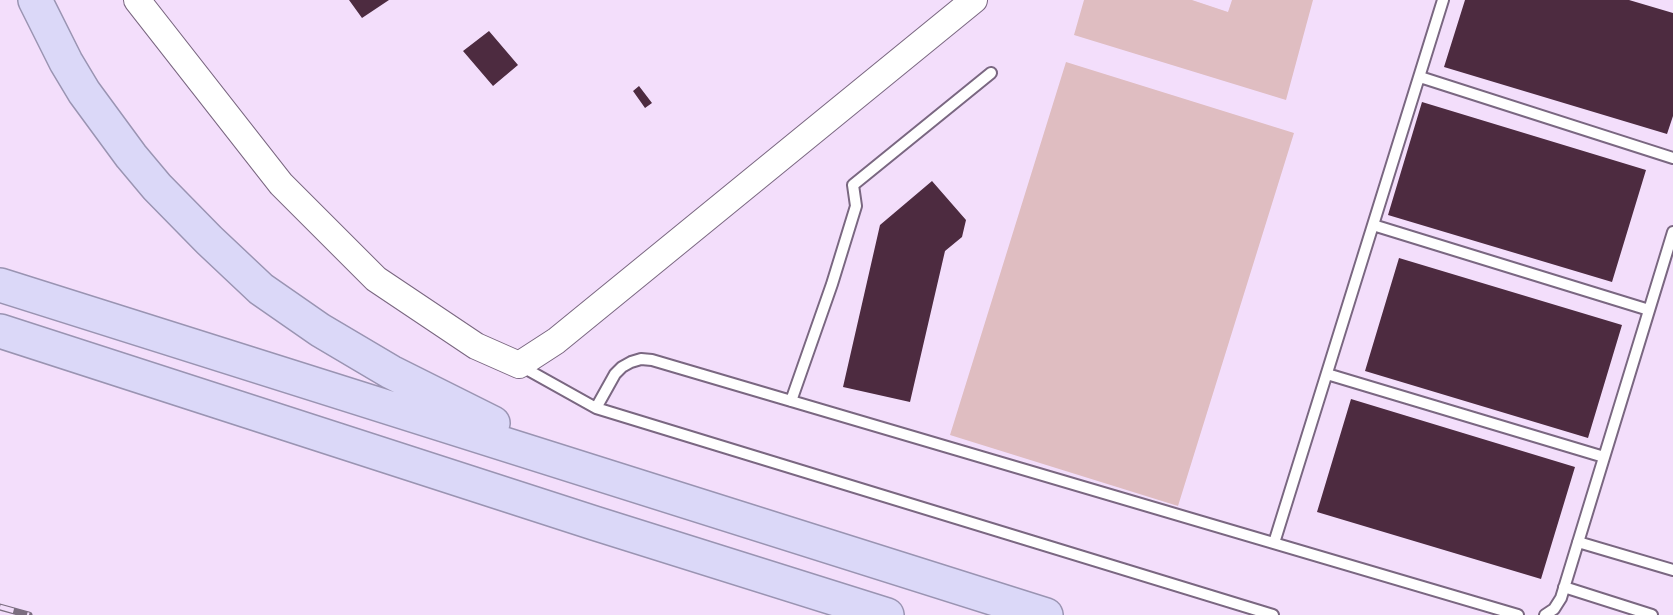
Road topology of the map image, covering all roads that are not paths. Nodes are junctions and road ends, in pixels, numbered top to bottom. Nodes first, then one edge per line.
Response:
1 (35, 0) edge
2 (137, 0) edge
3 (974, 0) edge
4 (1443, 0) edge
5 (991, 73) dead end
6 (1420, 77) junction
7 (1673, 158) edge
8 (1373, 225) junction
9 (1673, 232) edge
10 (0, 285) edge
11 (1649, 310) junction
12 (0, 331) edge
13 (519, 365) junction
14 (1327, 374) junction
15 (791, 401) junction
16 (596, 408) junction
17 (1604, 457) junction
18 (583, 468) junction
19 (1578, 542) junction
20 (1274, 543) junction
21 (1673, 570) edge
22 (1564, 587) junction
23 (887, 615) edge
24 (1046, 615) edge
25 (1273, 615) edge
26 (1518, 615) edge
27 (1545, 615) edge
28 (1652, 615) edge

1 - 18 highway
2 - 13 street
3 - 13 street
4 - 6 lane
5 - 15 lane
6 - 7 lane
6 - 8 lane
8 - 11 lane
8 - 14 lane
9 - 11 lane
10 - 18 highway
11 - 17 lane
12 - 23 highway
13 - 16 lane
14 - 17 lane
14 - 20 lane
15 - 16 lane
15 - 20 lane
16 - 25 lane
17 - 19 lane
18 - 24 highway
19 - 21 lane
19 - 22 lane
20 - 26 lane
22 - 27 lane
22 - 28 lane

